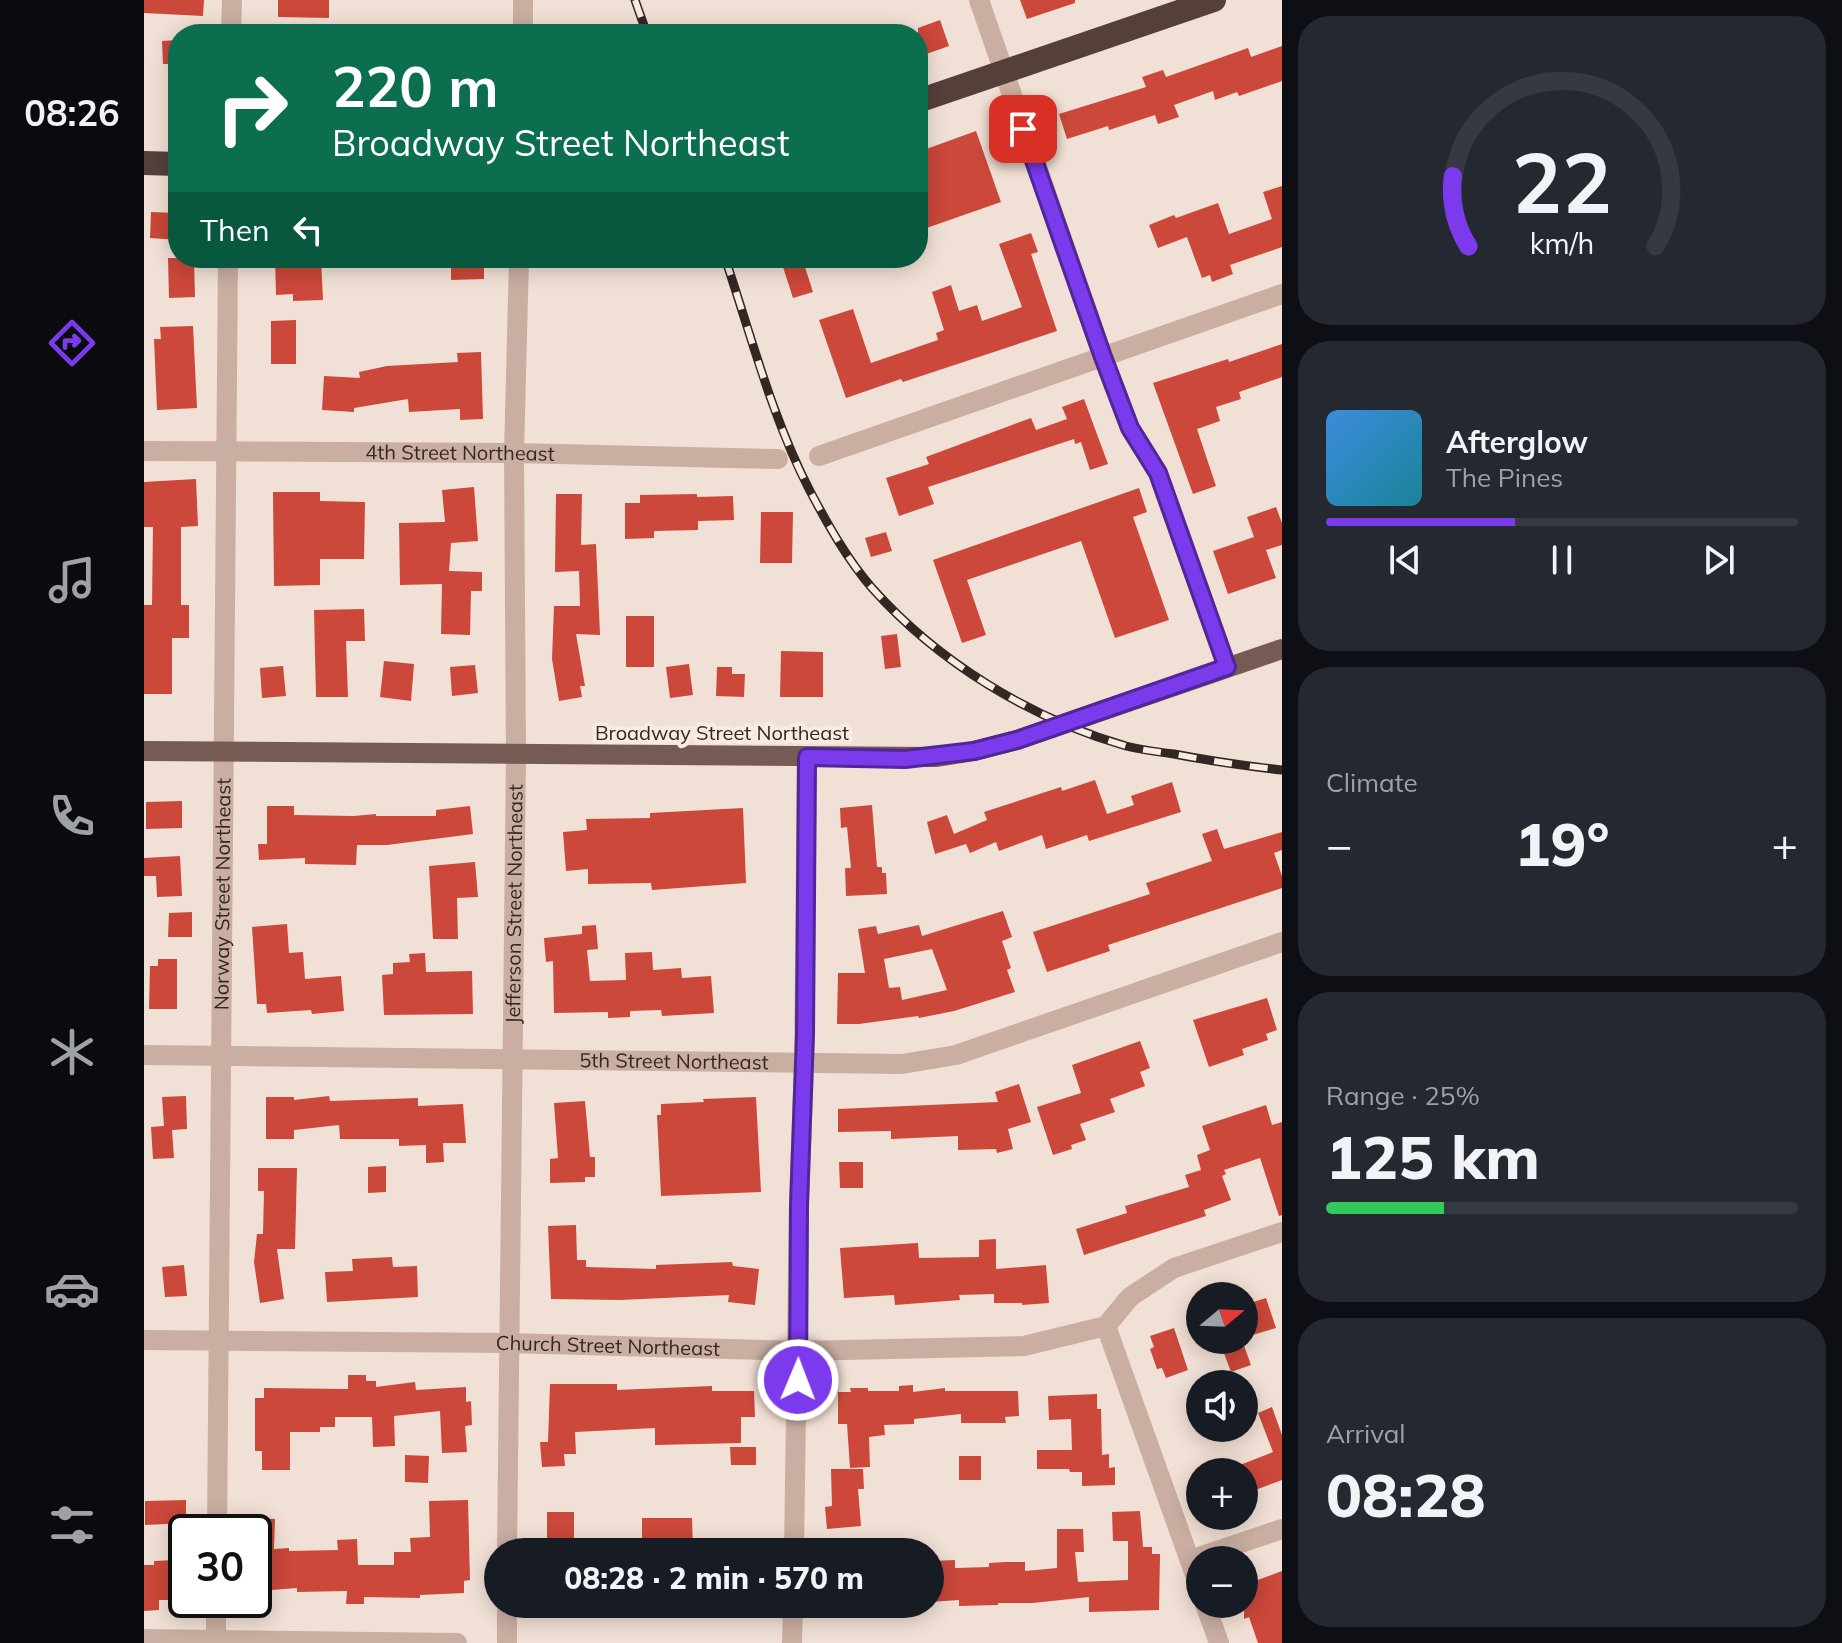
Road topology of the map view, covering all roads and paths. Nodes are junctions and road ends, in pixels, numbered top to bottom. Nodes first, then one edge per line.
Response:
1 (232, 0) edge
2 (523, 0) edge
3 (979, 0) edge
4 (1214, 0) edge
5 (231, 24) edge
6 (523, 24) edge
7 (1003, 72) junction
8 (928, 98) edge
9 (144, 163) edge
10 (168, 164) edge
11 (228, 268) edge
12 (519, 268) edge
13 (1282, 294) edge
14 (1103, 357) junction
15 (144, 451) edge
16 (225, 453) junction
17 (514, 453) junction
18 (819, 456) dead end
19 (778, 459) dead end
20 (1282, 649) edge
21 (1227, 667) junction
22 (144, 751) edge
23 (224, 752) junction
24 (516, 755) junction
25 (807, 757) junction
26 (1282, 942) edge
27 (144, 1055) edge
28 (221, 1055) junction
29 (512, 1058) junction
30 (804, 1062) junction
31 (1282, 1232) edge
32 (1106, 1326) junction
33 (144, 1340) edge
34 (219, 1341) junction
35 (509, 1343) junction
36 (798, 1351) junction
37 (217, 1514) edge
38 (1282, 1529) edge
39 (507, 1538) edge
40 (794, 1538) edge
41 (1232, 1546) edge
42 (1186, 1549) edge
43 (216, 1618) edge
44 (507, 1618) edge
45 (793, 1618) edge
46 (1210, 1618) edge
47 (144, 1639) edge
48 (216, 1641) edge
49 (457, 1643) edge
50 (507, 1643) edge
51 (792, 1643) edge
52 (1219, 1643) edge

1 - 5 street
2 - 6 street
3 - 7 street
4 - 7 highway
7 - 8 highway
7 - 14 street
9 - 10 highway
11 - 16 street, Norway Street Northeast
12 - 17 street, Jefferson Street Northeast
13 - 14 street
14 - 18 street
14 - 21 street
15 - 16 street, 4th Street Northeast
16 - 17 street, 4th Street Northeast
16 - 23 street, Norway Street Northeast
17 - 19 street, 4th Street Northeast
17 - 24 street, Jefferson Street Northeast
20 - 21 main road, Broadway Street Northeast
21 - 25 main road, Broadway Street Northeast
22 - 23 main road, Broadway Street Northeast
23 - 24 main road, Broadway Street Northeast
23 - 28 street, Norway Street Northeast
24 - 25 main road, Broadway Street Northeast
24 - 29 street, Jefferson Street Northeast
25 - 30 street
26 - 30 street, 5th Street Northeast
27 - 28 street, 5th Street Northeast
28 - 29 street, 5th Street Northeast
28 - 34 street, Norway Street Northeast
29 - 30 street, 5th Street Northeast
29 - 35 street, Jefferson Street Northeast
30 - 36 street
31 - 32 street
32 - 36 street, Church Street Northeast
32 - 42 street
33 - 34 street, Church Street Northeast
34 - 35 street, Church Street Northeast
34 - 37 street, Norway Street Northeast
35 - 36 street, Church Street Northeast
35 - 39 street, Jefferson Street Northeast
36 - 40 street
38 - 41 street
43 - 48 street
44 - 50 street
45 - 51 street
46 - 52 street
47 - 48 street
48 - 49 street

